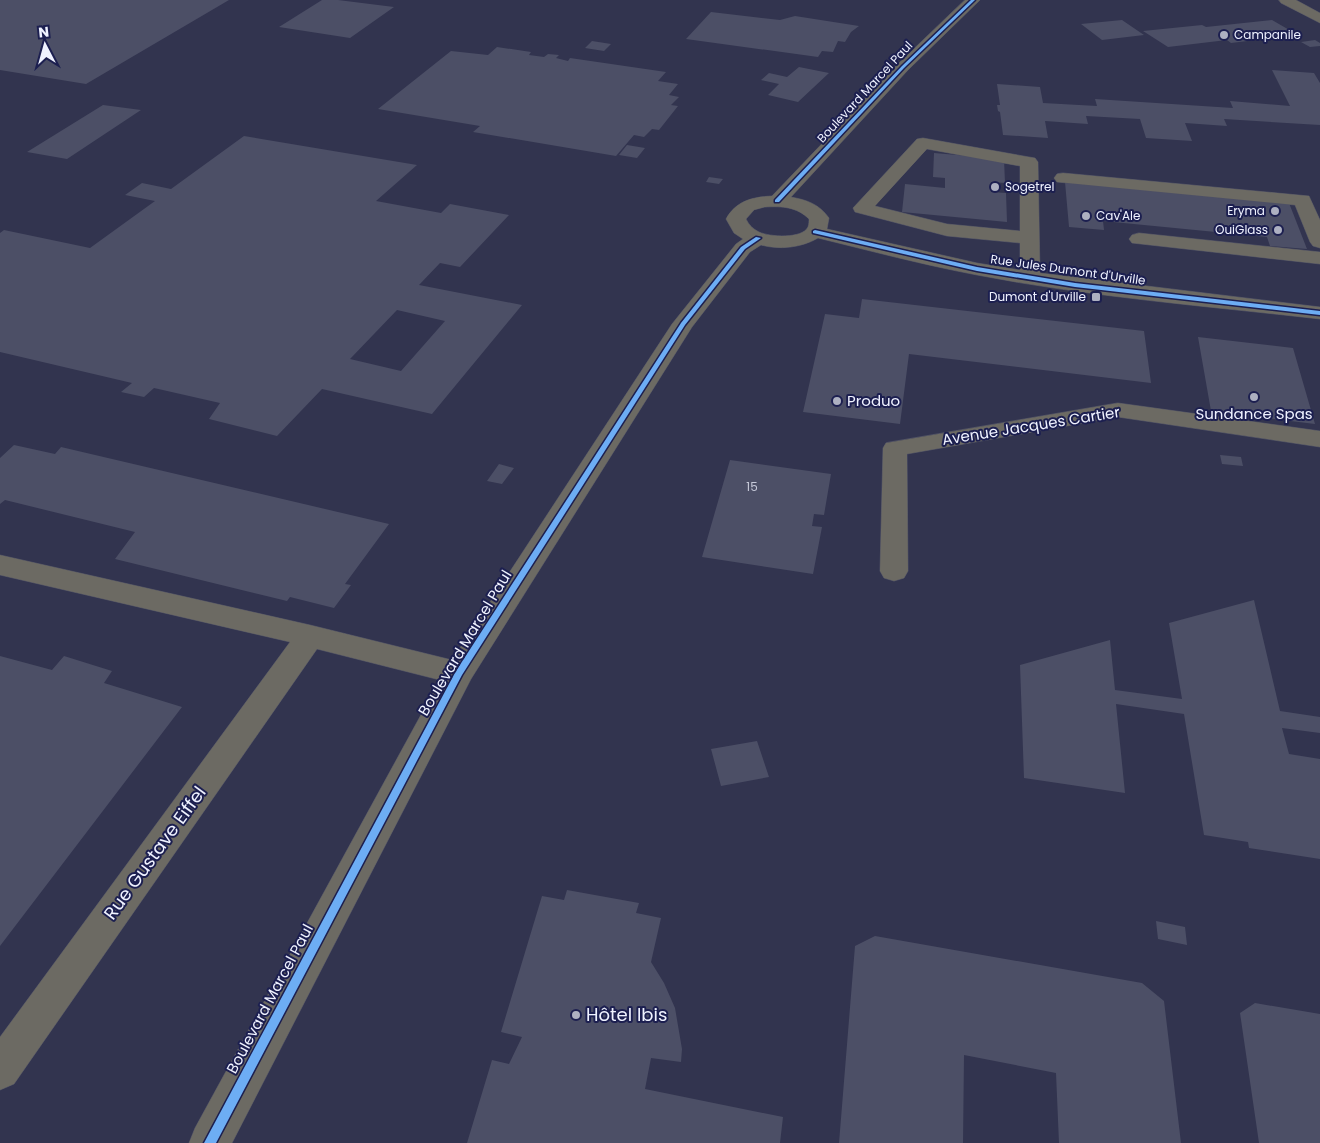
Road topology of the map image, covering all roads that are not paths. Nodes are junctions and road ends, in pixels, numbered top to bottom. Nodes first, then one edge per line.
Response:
1 (972, 0) edge
2 (1286, 0) edge
3 (1320, 19) edge
4 (1063, 178) dead end
5 (777, 201) junction
6 (1311, 201) edge
7 (815, 232) junction
8 (758, 238) junction
9 (1030, 238) junction
10 (1139, 239) dead end
11 (1320, 242) edge
12 (1320, 258) edge
13 (1030, 278) junction
14 (1320, 313) edge
15 (1320, 439) edge
16 (0, 565) edge
17 (894, 571) dead end
18 (310, 636) junction
19 (459, 673) junction
20 (0, 1070) edge
21 (210, 1143) edge

1 - 5 street, Boulevard Marcel Paul
2 - 3 street
4 - 6 street
5 - 7 street
5 - 8 street
6 - 11 street
7 - 8 street
7 - 13 street, Rue Jules Dumont d'Urville
8 - 19 street, Boulevard Marcel Paul
9 - 9 street
9 - 13 street
10 - 12 street
13 - 14 street, Rue Jules Dumont d'Urville
15 - 17 street, Avenue Jacques Cartier
16 - 18 street
18 - 19 street
18 - 20 street, Rue Gustave Eiffel
19 - 21 street, Boulevard Marcel Paul

